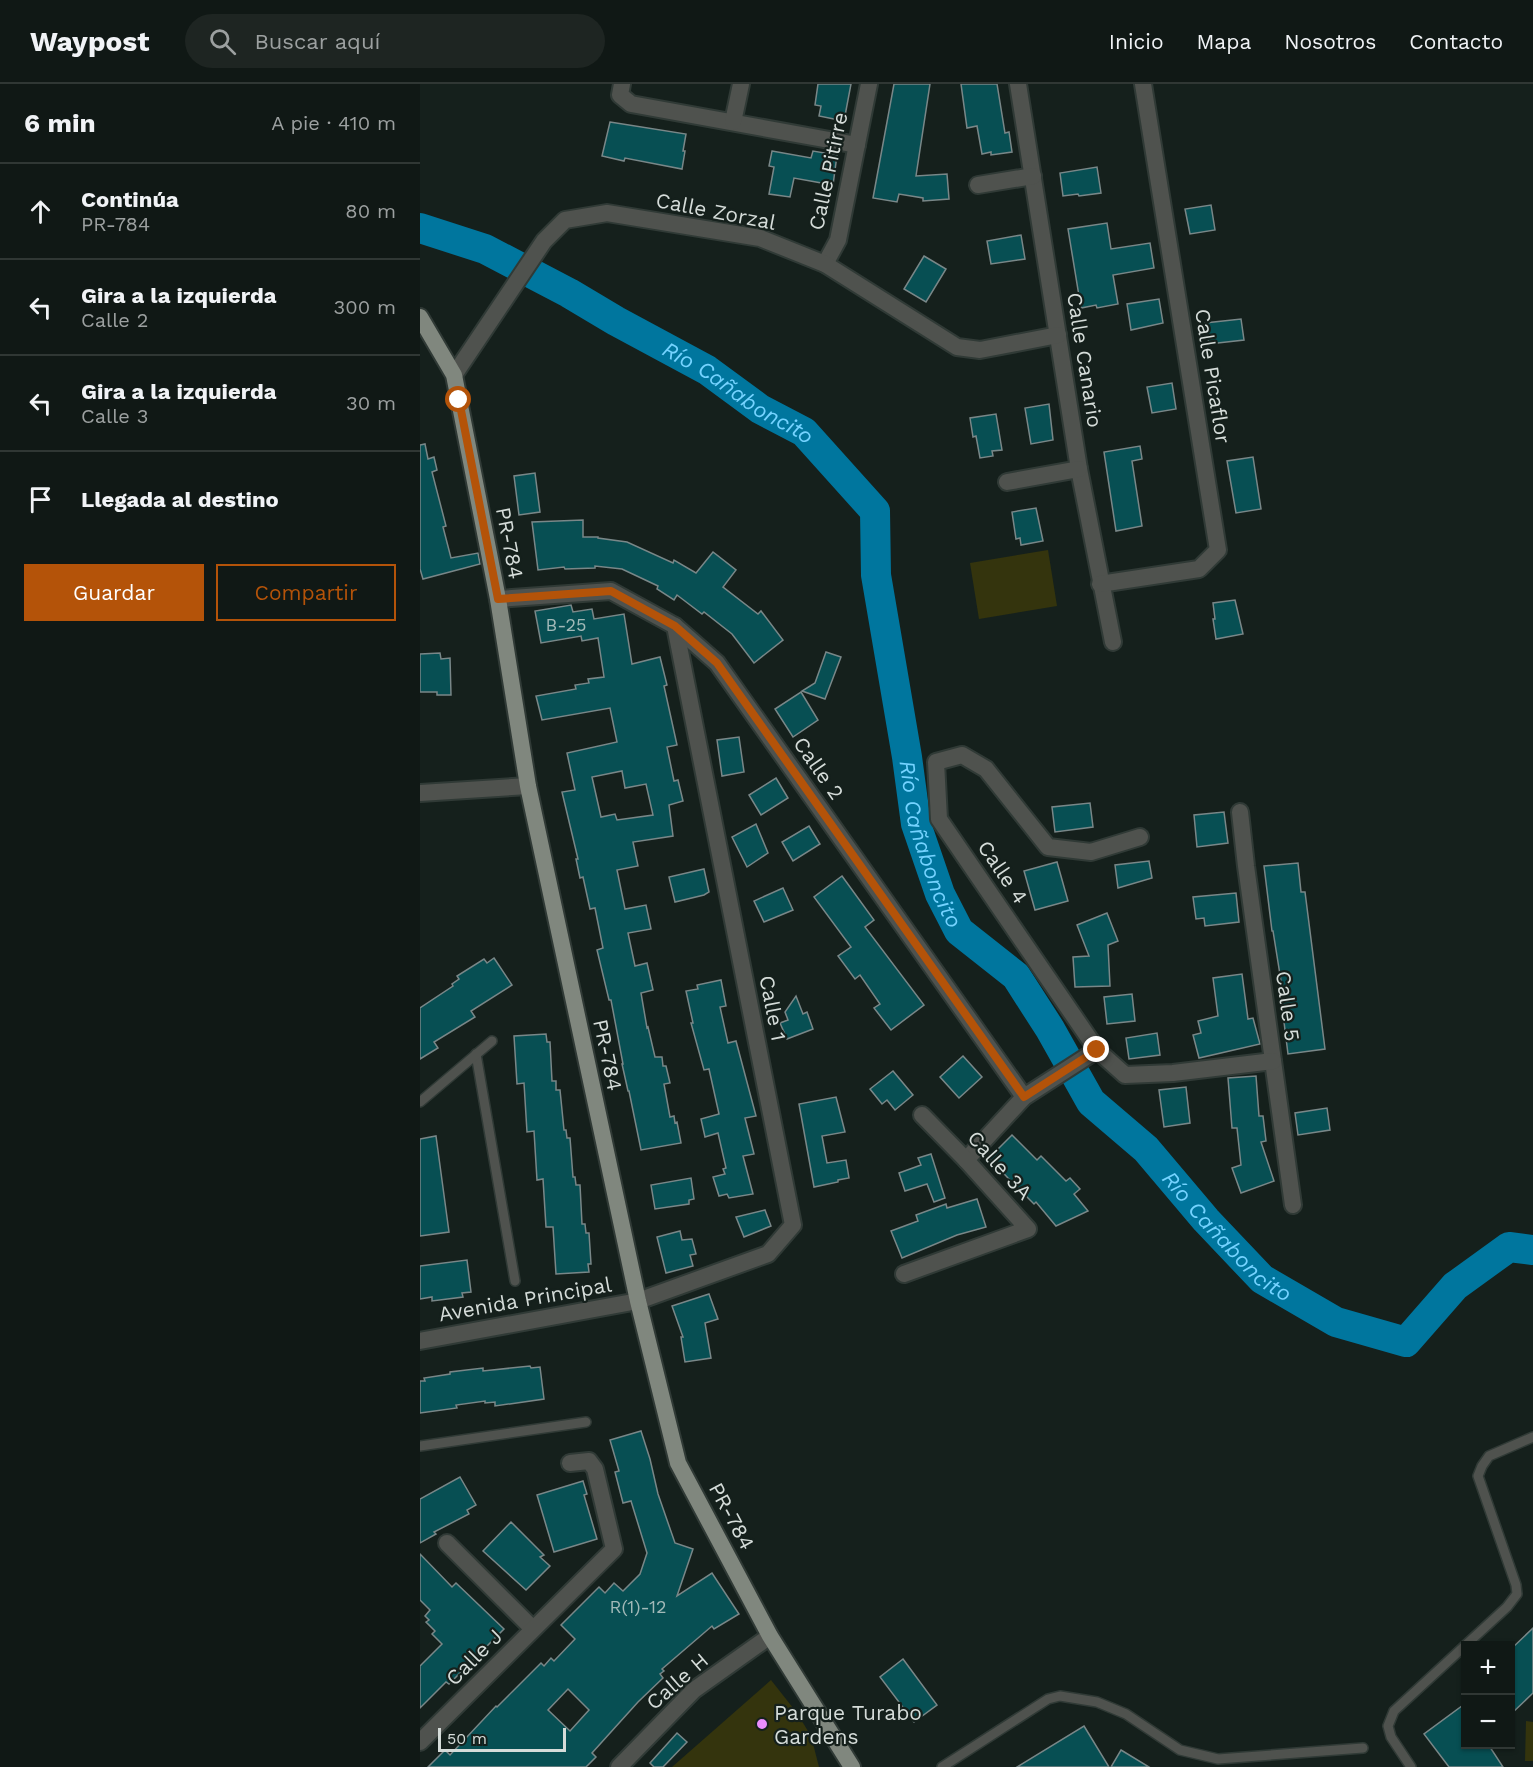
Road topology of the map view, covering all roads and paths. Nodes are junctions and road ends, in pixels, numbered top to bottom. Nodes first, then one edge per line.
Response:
1 (622, 84) edge
2 (741, 84) edge
3 (869, 84) edge
4 (1018, 84) edge
5 (1143, 84) edge
6 (734, 122) junction
7 (857, 145) junction
8 (1033, 176) junction
9 (978, 185) dead end
10 (825, 264) junction
11 (420, 317) edge
12 (1058, 335) junction
13 (454, 375) junction
14 (1079, 469) junction
15 (1007, 482) dead end
16 (1100, 584) junction
17 (498, 599) junction
18 (675, 626) junction
19 (1113, 642) dead end
20 (528, 786) junction
21 (420, 794) edge
22 (1240, 812) dead end
23 (1140, 837) dead end
24 (492, 1041) dead end
25 (1097, 1050) junction
26 (476, 1054) junction
27 (1273, 1061) junction
28 (1024, 1097) junction
29 (420, 1102) edge
30 (922, 1115) dead end
31 (966, 1160) junction
32 (1293, 1205) dead end
33 (904, 1274) dead end
34 (515, 1281) dead end
35 (638, 1301) junction
36 (420, 1341) edge
37 (586, 1422) dead end
38 (1533, 1437) edge
39 (420, 1446) edge
40 (570, 1463) dead end
41 (447, 1543) dead end
42 (533, 1629) junction
43 (770, 1636) junction
44 (421, 1739) edge
45 (1363, 1748) dead end
46 (619, 1767) edge
47 (852, 1767) edge
48 (942, 1767) edge
49 (1411, 1767) edge

1 - 6 street
2 - 6 street
3 - 7 street, Calle Pitirre
4 - 8 street, Calle Canario
5 - 16 street, Calle Picaflor
6 - 7 street
7 - 10 street, Calle Pitirre
8 - 9 street
8 - 12 street, Calle Canario
10 - 12 street, Calle Zorzal
10 - 13 street, Calle Zorzal
11 - 13 main road, PR-784 / PR-784
12 - 14 street, Calle Canario
13 - 17 main road, PR-784 / PR-784
14 - 15 street
14 - 16 street, Calle Canario
16 - 19 street, Calle Canario
17 - 18 street, Calle 2
17 - 20 main road, PR-784 / PR-784
18 - 28 street, Calle 2
18 - 35 street, Calle 1
20 - 21 street
20 - 35 main road, PR-784 / PR-784
22 - 27 street, Calle 5
23 - 25 street, Calle 4
24 - 26 lane
25 - 27 street, Calle 4
25 - 28 street
26 - 29 lane
26 - 34 lane
27 - 32 street, Calle 5
28 - 31 street
30 - 31 street, Calle 3A
31 - 33 street, Calle 3A
35 - 36 street, Avenida Principal
35 - 43 main road, PR-784 / PR-784
37 - 39 lane
38 - 49 lane
40 - 42 street, Calle J
41 - 42 street
42 - 44 street, Calle J
43 - 46 street, Calle H
43 - 47 main road, PR-784 / PR-784
45 - 48 lane

